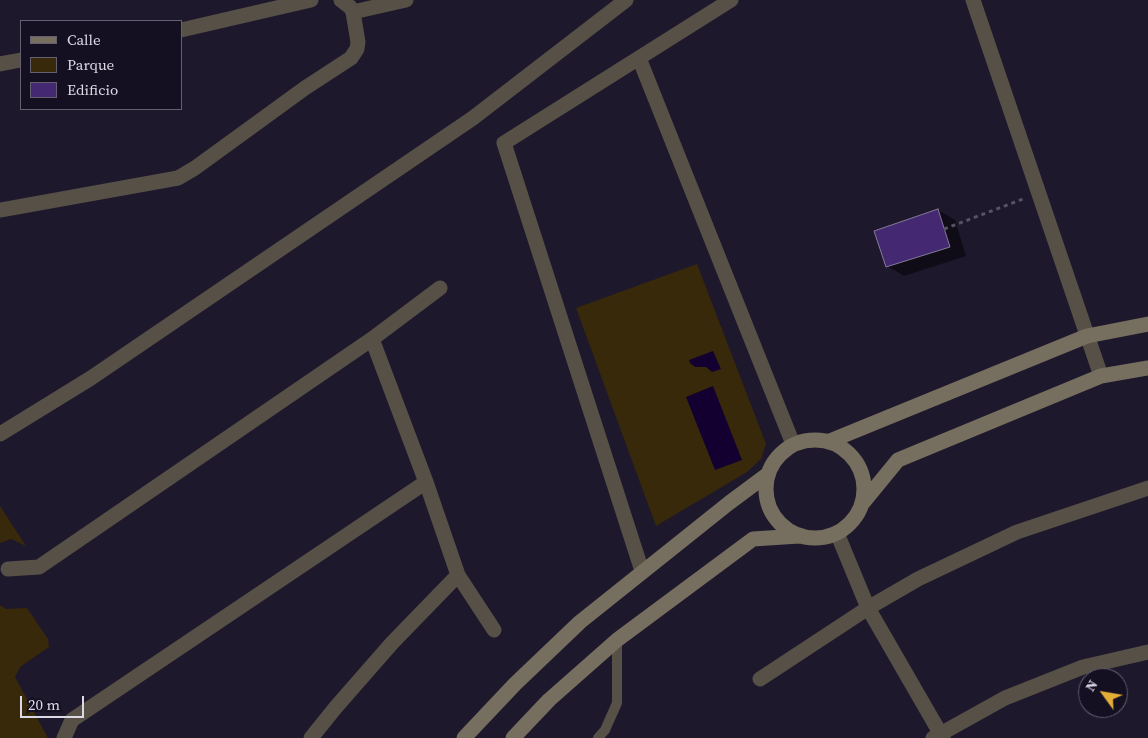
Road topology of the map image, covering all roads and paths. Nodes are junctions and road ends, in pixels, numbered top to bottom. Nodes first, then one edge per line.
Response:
1 (311, 0) edge
2 (341, 0) edge
3 (406, 0) edge
4 (626, 0) edge
5 (731, 0) edge
6 (973, 0) edge
7 (353, 12) junction
8 (182, 30) edge
9 (639, 58) junction
10 (20, 60) edge
11 (0, 64) edge
12 (1039, 193) junction
13 (0, 210) edge
14 (944, 229) dead end
15 (440, 288) dead end
16 (1148, 324) edge
17 (1087, 336) junction
18 (372, 339) junction
19 (1148, 368) edge
20 (1101, 376) junction
21 (0, 434) edge
22 (830, 441) junction
23 (793, 444) junction
24 (768, 474) junction
25 (426, 482) junction
26 (1148, 488) edge
27 (862, 504) junction
28 (837, 533) junction
29 (799, 536) junction
30 (8, 569) dead end
31 (642, 571) junction
32 (458, 576) junction
33 (868, 608) junction
34 (494, 630) dead end
35 (617, 640) junction
36 (1148, 652) edge
37 (760, 678) dead end
38 (939, 736) edge
39 (64, 738) edge
40 (311, 738) edge
41 (464, 738) edge
42 (513, 738) edge
43 (598, 738) edge

1 - 8 street
2 - 7 street
3 - 7 street
4 - 21 street
5 - 9 street
6 - 12 street
7 - 13 street
9 - 23 street
9 - 31 street
10 - 11 street
12 - 14 path
12 - 17 street
15 - 18 street
16 - 17 street
17 - 20 street
17 - 22 street
18 - 25 street
18 - 30 street
19 - 20 street
20 - 27 street
22 - 23 street
22 - 27 street
23 - 24 street
24 - 29 street
24 - 31 street
25 - 32 street
25 - 39 street
26 - 33 street
27 - 28 street
28 - 29 street
28 - 33 street
29 - 35 street
31 - 41 street
32 - 34 street
32 - 40 street
33 - 37 street
33 - 38 street
35 - 42 street
35 - 43 lane
36 - 38 street

